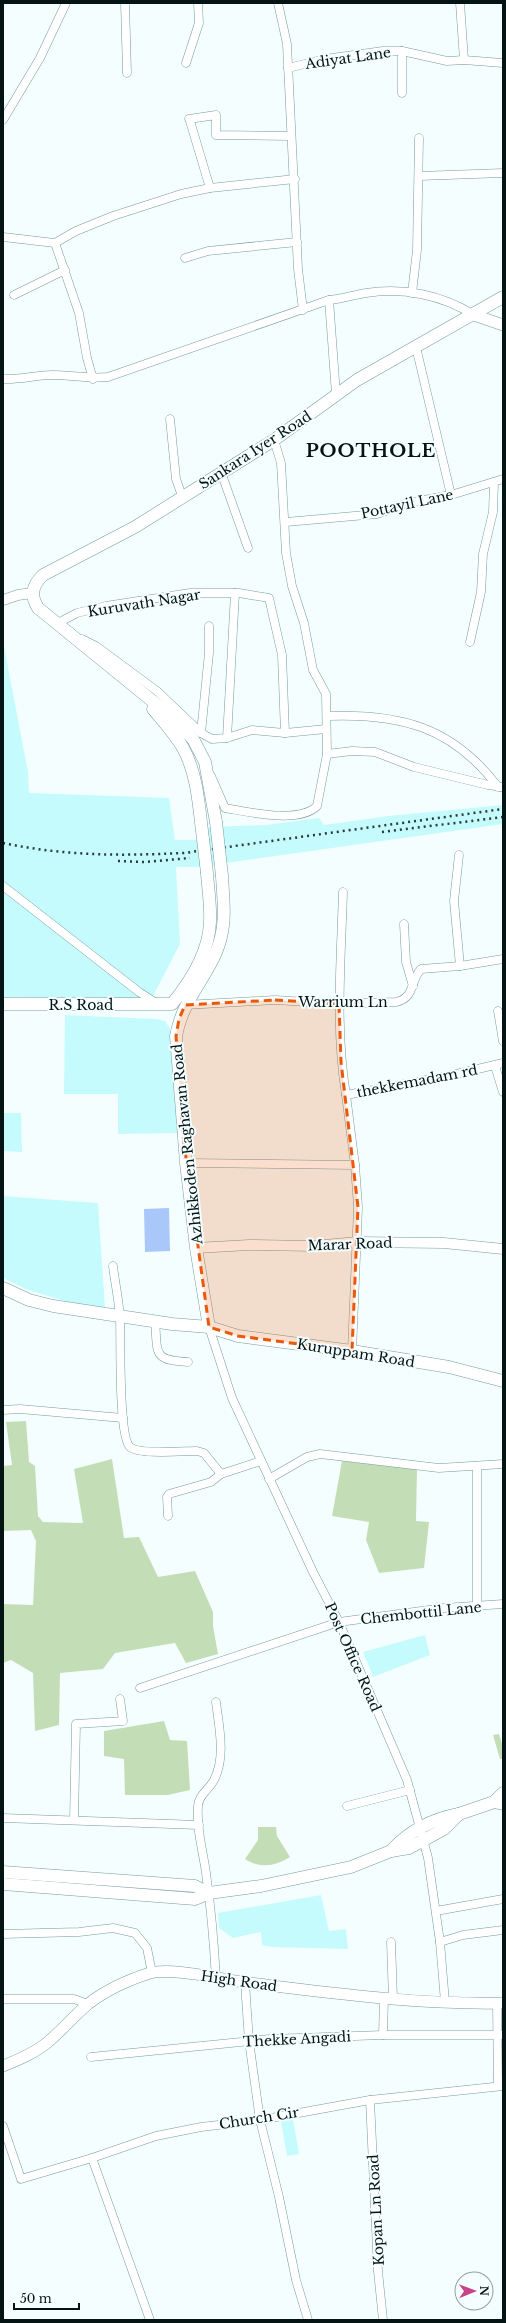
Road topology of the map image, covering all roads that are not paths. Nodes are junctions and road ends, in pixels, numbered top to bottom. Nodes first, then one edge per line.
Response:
1 (66, 3) edge
2 (125, 3) edge
3 (198, 3) edge
4 (278, 3) edge
5 (460, 3) edge
6 (402, 51) junction
7 (464, 60) junction
8 (186, 62) dead end
9 (503, 63) edge
10 (288, 68) junction
11 (127, 73) dead end
12 (402, 93) dead end
13 (3, 120) edge
14 (291, 136) junction
15 (419, 138) dead end
16 (503, 173) edge
17 (419, 176) junction
18 (295, 179) junction
19 (210, 188) junction
20 (3, 237) edge
21 (297, 242) junction
22 (55, 243) junction
23 (186, 258) dead end
24 (65, 270) junction
25 (412, 293) junction
26 (14, 295) dead end
27 (503, 297) edge
28 (329, 300) junction
29 (303, 310) junction
30 (474, 315) junction
31 (503, 325) edge
32 (416, 347) junction
33 (3, 379) edge
34 (93, 379) junction
35 (336, 394) junction
36 (170, 419) dead end
37 (274, 440) junction
38 (221, 472) junction
39 (503, 479) edge
40 (494, 482) junction
41 (451, 495) junction
42 (182, 496) junction
43 (286, 522) junction
44 (248, 548) dead end
45 (32, 593) junction
46 (235, 593) junction
47 (3, 600) edge
48 (209, 626) dead end
49 (60, 628) junction
50 (470, 642) dead end
51 (136, 689) junction
52 (328, 716) junction
53 (326, 729) junction
54 (201, 733) junction
55 (285, 733) junction
56 (227, 738) junction
57 (327, 754) junction
58 (206, 762) junction
59 (501, 787) edge
60 (459, 855) dead end
61 (3, 886) edge
62 (343, 892) dead end
63 (404, 924) dead end
64 (503, 960) edge
65 (460, 966) junction
66 (413, 987) junction
67 (3, 1004) edge
68 (159, 1004) junction
69 (172, 1004) junction
70 (339, 1004) junction
71 (185, 1005) junction
72 (498, 1011) dead end
73 (176, 1036) junction
74 (503, 1041) edge
75 (503, 1063) edge
76 (495, 1066) junction
77 (503, 1092) edge
78 (346, 1096) junction
79 (186, 1163) junction
80 (355, 1165) junction
81 (357, 1242) junction
82 (196, 1248) junction
83 (503, 1249) edge
84 (112, 1266) dead end
85 (3, 1288) edge
86 (120, 1316) junction
87 (155, 1321) junction
88 (209, 1327) junction
89 (352, 1351) junction
90 (188, 1362) dead end
91 (503, 1381) edge
92 (3, 1410) edge
93 (122, 1418) junction
94 (261, 1461) junction
95 (503, 1464) edge
96 (477, 1466) junction
97 (221, 1474) junction
98 (269, 1479) junction
99 (168, 1516) dead end
100 (503, 1604) edge
101 (477, 1606) junction
102 (339, 1622) junction
103 (140, 1688) dead end
104 (120, 1699) dead end
105 (216, 1702) dead end
106 (410, 1790) junction
107 (500, 1800) edge
108 (347, 1806) dead end
109 (460, 1814) junction
110 (3, 1818) edge
111 (74, 1820) junction
112 (199, 1825) junction
113 (421, 1827) junction
114 (424, 1840) junction
115 (391, 1850) junction
116 (3, 1872) edge
117 (3, 1884) edge
118 (209, 1893) junction
119 (503, 1899) edge
120 (436, 1911) junction
121 (503, 1930) edge
122 (3, 1934) edge
123 (391, 1942) dead end
124 (440, 1942) junction
125 (152, 1973) junction
126 (216, 1979) junction
127 (245, 1982) junction
128 (388, 1998) junction
129 (3, 1999) edge
130 (445, 2002) junction
131 (500, 2003) edge
132 (88, 2004) junction
133 (383, 2035) junction
134 (500, 2035) edge
135 (249, 2041) junction
136 (92, 2057) dead end
137 (3, 2066) edge
138 (501, 2086) edge
139 (370, 2100) junction
140 (260, 2120) junction
141 (3, 2126) edge
142 (92, 2158) junction
143 (150, 2320) edge
144 (308, 2320) edge
145 (383, 2320) edge

1 - 13 street
2 - 11 street
3 - 8 street
4 - 10 street
5 - 7 street
6 - 7 street, Adiyat Lane
6 - 10 street, Adiyat Lane
6 - 12 street
7 - 9 street, Adiyat Lane
10 - 14 street
14 - 18 street
14 - 19 street
15 - 17 street
16 - 17 street
17 - 25 street
18 - 19 street
18 - 21 street
19 - 22 street
20 - 22 street
21 - 23 street
21 - 29 street
22 - 24 street
24 - 26 street
24 - 34 street
25 - 28 street
25 - 30 street
27 - 30 main road, Sankara Iyer Road
28 - 29 street
28 - 35 street
29 - 34 street
30 - 31 main road
30 - 32 main road, Sankara Iyer Road
32 - 35 main road, Sankara Iyer Road
32 - 41 street
33 - 34 street
35 - 37 main road, Sankara Iyer Road
36 - 42 street
37 - 38 main road, Sankara Iyer Road
37 - 43 street
38 - 42 main road, Sankara Iyer Road
38 - 44 street
39 - 40 street, Pottayil Lane
40 - 41 street, Pottayil Lane
40 - 50 street
41 - 43 street, Pottayil Lane
42 - 45 main road, Sankara Iyer Road
43 - 52 street
45 - 47 street
45 - 49 main road
46 - 49 street, Kuruvath Nagar
46 - 55 street, Kuruvath Nagar
46 - 56 street
48 - 54 street
49 - 51 main road
49 - 54 street
51 - 58 main road
51 - 69 main road, bridge
52 - 53 street
52 - 59 street
53 - 55 street
53 - 57 street
54 - 56 street
55 - 56 street
57 - 58 street
57 - 59 street
58 - 71 main road, Azhikkoden Raghavan Road, bridge
60 - 65 street
61 - 68 street
62 - 70 street
63 - 66 street
64 - 65 street, Warrium Ln
65 - 66 street, Warrium Ln
66 - 70 street, Warrium Ln
67 - 68 main road, R.S Road
68 - 69 main road, R.S Road
68 - 73 main road
69 - 71 main road, R.S Road
70 - 71 street, Warrium Ln
70 - 78 street
71 - 73 main road, Azhikkoden Raghavan Road
72 - 74 street
73 - 79 main road, Azhikkoden Raghavan Road
75 - 76 street, thekkemadam rd
76 - 77 street
76 - 78 street, thekkemadam rd
78 - 80 street, thekkemadam rd
79 - 80 street
79 - 82 main road, Azhikkoden Raghavan Road
80 - 81 street, thekkemadam rd
81 - 82 street, Marar Road
81 - 83 street, Marar Road
81 - 89 street, thekkemadam rd
82 - 88 main road, Azhikkoden Raghavan Road
84 - 86 street
85 - 86 main road, Kuruppam Road
86 - 87 main road, Kuruppam Road
86 - 93 street
87 - 88 main road, Kuruppam Road
87 - 90 street
88 - 89 main road, Kuruppam Road
88 - 94 street, Post Office Road
89 - 91 main road, Kuruppam Road
92 - 93 street
93 - 97 street
94 - 97 street
94 - 98 street, Post Office Road
95 - 96 street
96 - 98 street
96 - 101 street
97 - 99 street
98 - 102 street, Post Office Road
100 - 101 street, Chembottil Lane
101 - 102 street, Chembottil Lane
102 - 103 street, Chembottil Lane
102 - 106 street, Post Office Road
104 - 111 street
105 - 112 street
106 - 108 street
106 - 113 street, Post Office Road
107 - 109 main road
109 - 113 main road
109 - 114 main road
110 - 111 street
111 - 112 street
112 - 118 street
113 - 114 street, Post Office Road
113 - 115 main road
114 - 115 main road
114 - 120 street, Post Office Road
115 - 118 main road
116 - 118 main road
117 - 118 main road
118 - 126 street
119 - 120 street
120 - 124 street, Post Office Road
121 - 124 street
122 - 125 street
123 - 128 street
124 - 130 street, Post Office Road
125 - 126 main road, High Road
125 - 132 main road, High Road
126 - 127 main road, High Road
127 - 128 main road, High Road
127 - 135 street
128 - 130 main road, High Road
128 - 133 street
129 - 132 street
130 - 131 main road, High Road
131 - 134 street
132 - 137 main road, High Road
133 - 134 street, Thekke Angadi
133 - 135 street, Thekke Angadi
134 - 138 street
135 - 136 street, Thekke Angadi
135 - 140 street
138 - 139 street, Church Cir
139 - 140 street, Church Cir
139 - 145 street, Kopan Ln Road
140 - 142 street, Church Cir
140 - 144 street
141 - 142 street, Church Cir
142 - 143 street

